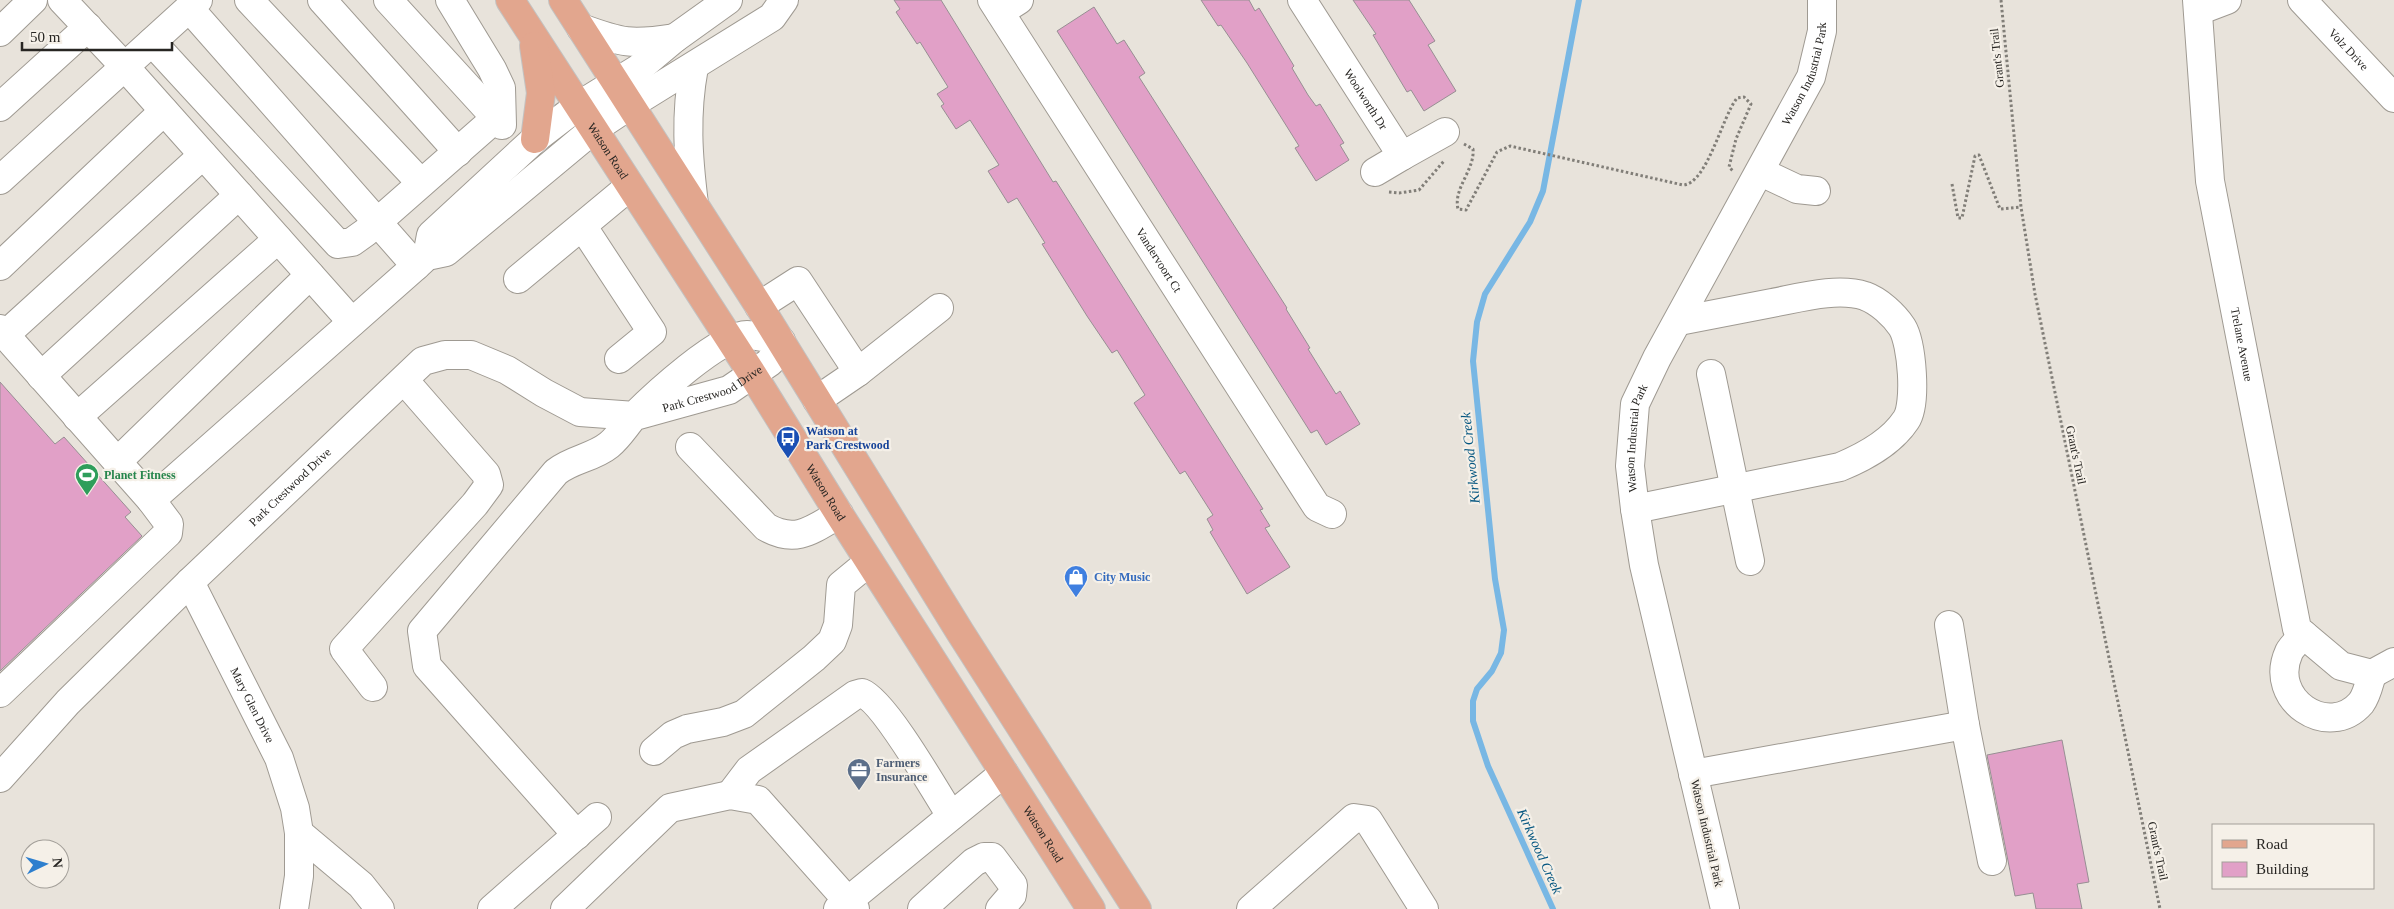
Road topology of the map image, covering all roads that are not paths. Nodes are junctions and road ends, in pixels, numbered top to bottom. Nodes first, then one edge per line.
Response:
1 (33, 0) edge
2 (62, 0) edge
3 (249, 0) edge
4 (322, 0) edge
5 (388, 0) edge
6 (450, 0) edge
7 (510, 0) edge
8 (563, 0) edge
9 (728, 0) edge
10 (1302, 0) edge
11 (1822, 0) edge
12 (2226, 0) edge
13 (2302, 0) edge
14 (780, 2) edge
15 (194, 4) edge
16 (1004, 4) edge
17 (2197, 5) edge
18 (88, 27) junction
19 (581, 28) junction
20 (0, 32) edge
21 (532, 35) junction
22 (675, 38) junction
23 (152, 42) junction
24 (125, 67) junction
25 (694, 67) junction
26 (614, 82) junction
27 (2394, 98) edge
28 (630, 104) junction
29 (578, 106) junction
30 (0, 107) edge
31 (164, 111) junction
32 (497, 111) junction
33 (594, 129) junction
34 (534, 139) junction
35 (1453, 139) road end
36 (456, 153) junction
37 (203, 155) junction
38 (1402, 156) junction
39 (1375, 172) road end
40 (1761, 172) junction
41 (0, 180) edge
42 (421, 183) junction
43 (630, 186) junction
44 (1816, 191) dead end
45 (239, 196) junction
46 (694, 204) junction
47 (378, 221) junction
48 (582, 227) junction
49 (278, 240) junction
50 (422, 261) junction
51 (0, 266) edge
52 (310, 275) junction
53 (518, 280) dead end
54 (759, 306) junction
55 (939, 308) dead end
56 (1678, 321) junction
57 (352, 322) junction
58 (2, 332) edge
59 (730, 339) junction
60 (781, 341) junction
61 (619, 359) dead end
62 (858, 372) junction
63 (1711, 374) dead end
64 (753, 375) junction
65 (41, 376) junction
66 (404, 380) junction
67 (818, 400) junction
68 (635, 416) junction
69 (77, 417) junction
70 (690, 447) dead end
71 (117, 462) junction
72 (1741, 487) junction
73 (151, 500) junction
74 (1635, 509) junction
75 (839, 514) junction
76 (1332, 514) dead end
77 (1750, 561) dead end
78 (869, 562) junction
79 (190, 582) junction
80 (1949, 625) dead end
81 (2304, 635) junction
82 (2383, 668) edge
83 (373, 687) dead end
84 (0, 693) edge
85 (1965, 725) junction
86 (654, 751) dead end
87 (1004, 773) junction
88 (1694, 774) junction
89 (0, 778) edge
90 (730, 795) junction
91 (951, 816) junction
92 (597, 817) dead end
93 (299, 833) junction
94 (577, 835) junction
95 (1992, 860) dead end
96 (847, 906) edge
97 (1130, 907) edge
98 (294, 909) edge
99 (380, 909) edge
100 (492, 909) edge
101 (565, 909) edge
102 (922, 909) edge
103 (1000, 909) edge
104 (1091, 909) edge
105 (1251, 909) edge
106 (1424, 909) edge
107 (1726, 909) edge

1 - 20 street
2 - 18 street
3 - 42 street
4 - 36 street
5 - 32 street
6 - 32 street
7 - 21 main road, Watson Road
8 - 19 main road
9 - 22 street
10 - 38 street, Woolworth Dr
11 - 40 street, Watson Industrial Park
12 - 17 street
13 - 27 street, Volz Drive
14 - 25 street
15 - 23 street
15 - 47 street
16 - 76 street, Vandervoort Ct
17 - 81 street, Trelane Avenue
18 - 24 street
18 - 30 street
19 - 22 street
19 - 26 main road
21 - 29 main road, Watson Road
21 - 34 main road
22 - 26 street
23 - 24 street
23 - 47 street
24 - 31 street
24 - 41 street
25 - 28 street
25 - 46 street
26 - 28 main road
26 - 29 street
28 - 33 street
28 - 46 main road
29 - 33 main road, Watson Road
29 - 34 street
31 - 37 street
31 - 51 street
32 - 36 street
33 - 43 main road, Watson Road
33 - 50 street
34 - 50 street
35 - 38 street
36 - 42 street
37 - 45 street
37 - 58 street
38 - 39 street
40 - 44 street
40 - 56 street, Watson Industrial Park
42 - 47 street
43 - 48 street
43 - 59 main road, Watson Road
45 - 49 street
45 - 65 street
46 - 54 main road
47 - 50 street
48 - 53 street
48 - 61 street
49 - 52 street
49 - 69 street
50 - 57 street
52 - 57 street
52 - 71 street
54 - 60 main road
54 - 62 street
55 - 62 street
56 - 72 street
56 - 74 street, Watson Industrial Park
57 - 73 street
58 - 65 street
59 - 60 street, Park Crestwood Drive
59 - 64 main road, Watson Road
59 - 68 street, Park Crestwood Drive
60 - 64 street, Park Crestwood Drive
60 - 67 main road
62 - 67 street
63 - 72 street
64 - 68 street, Park Crestwood Drive
64 - 75 main road, Watson Road
65 - 69 street
66 - 68 street, Park Crestwood Drive
66 - 79 street, Park Crestwood Drive
66 - 83 street
67 - 97 main road
68 - 94 street
69 - 71 street
70 - 75 street
71 - 73 street
72 - 74 street
72 - 77 street
73 - 84 street
74 - 88 street, Watson Industrial Park
75 - 78 main road, Watson Road
78 - 86 street
78 - 87 main road, Watson Road
79 - 89 street, Park Crestwood Drive
79 - 93 street, Mary Glen Drive
80 - 85 street
81 - 82 street, Trelane Avenue
81 - 82 street
85 - 88 street
85 - 95 street
87 - 91 street
87 - 104 main road, Watson Road
88 - 107 street, Watson Industrial Park
90 - 91 street
90 - 96 street
90 - 101 street
91 - 96 street
92 - 94 street
93 - 98 street, Mary Glen Drive
93 - 99 street
94 - 100 street
102 - 103 street
105 - 106 street

